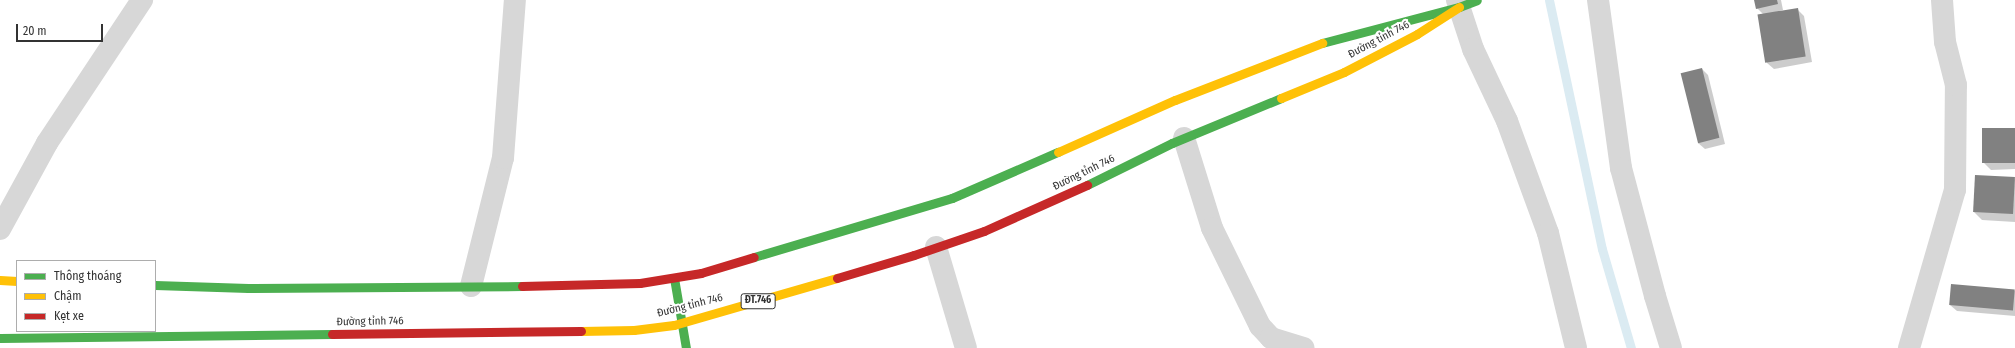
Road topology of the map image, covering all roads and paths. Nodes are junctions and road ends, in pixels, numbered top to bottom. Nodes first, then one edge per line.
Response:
1 (142, 0) edge
2 (515, 0) edge
3 (1598, 0) edge
4 (1942, 0) edge
5 (1464, 2) edge
6 (1184, 138) junction
7 (0, 229) edge
8 (936, 247) junction
9 (674, 278) junction
10 (0, 280) edge
11 (16, 281) edge
12 (156, 285) edge
13 (471, 286) junction
14 (682, 322) junction
15 (0, 338) edge
16 (253, 342) edge
17 (686, 348) edge
18 (966, 348) edge
19 (1303, 348) edge
20 (1576, 348) edge
21 (1671, 348) edge
22 (1909, 348) edge

1 - 7 street
2 - 13 street
3 - 21 street
4 - 22 street
5 - 6 main road, Đường tỉnh 746 / ĐT.746
5 - 9 main road, Đường tỉnh 746
5 - 20 street
6 - 8 main road, Đường tỉnh 746 / ĐT.746
6 - 19 street
8 - 14 main road, Đường tỉnh 746 / ĐT.746
8 - 18 street
9 - 13 main road, Đường tỉnh 746
9 - 14 main road
10 - 11 main road
12 - 13 main road, Đường tỉnh 746
14 - 16 main road, Đường tỉnh 746 / ĐT.746
14 - 17 main road
15 - 16 main road, Đường tỉnh 746 / ĐT.746

